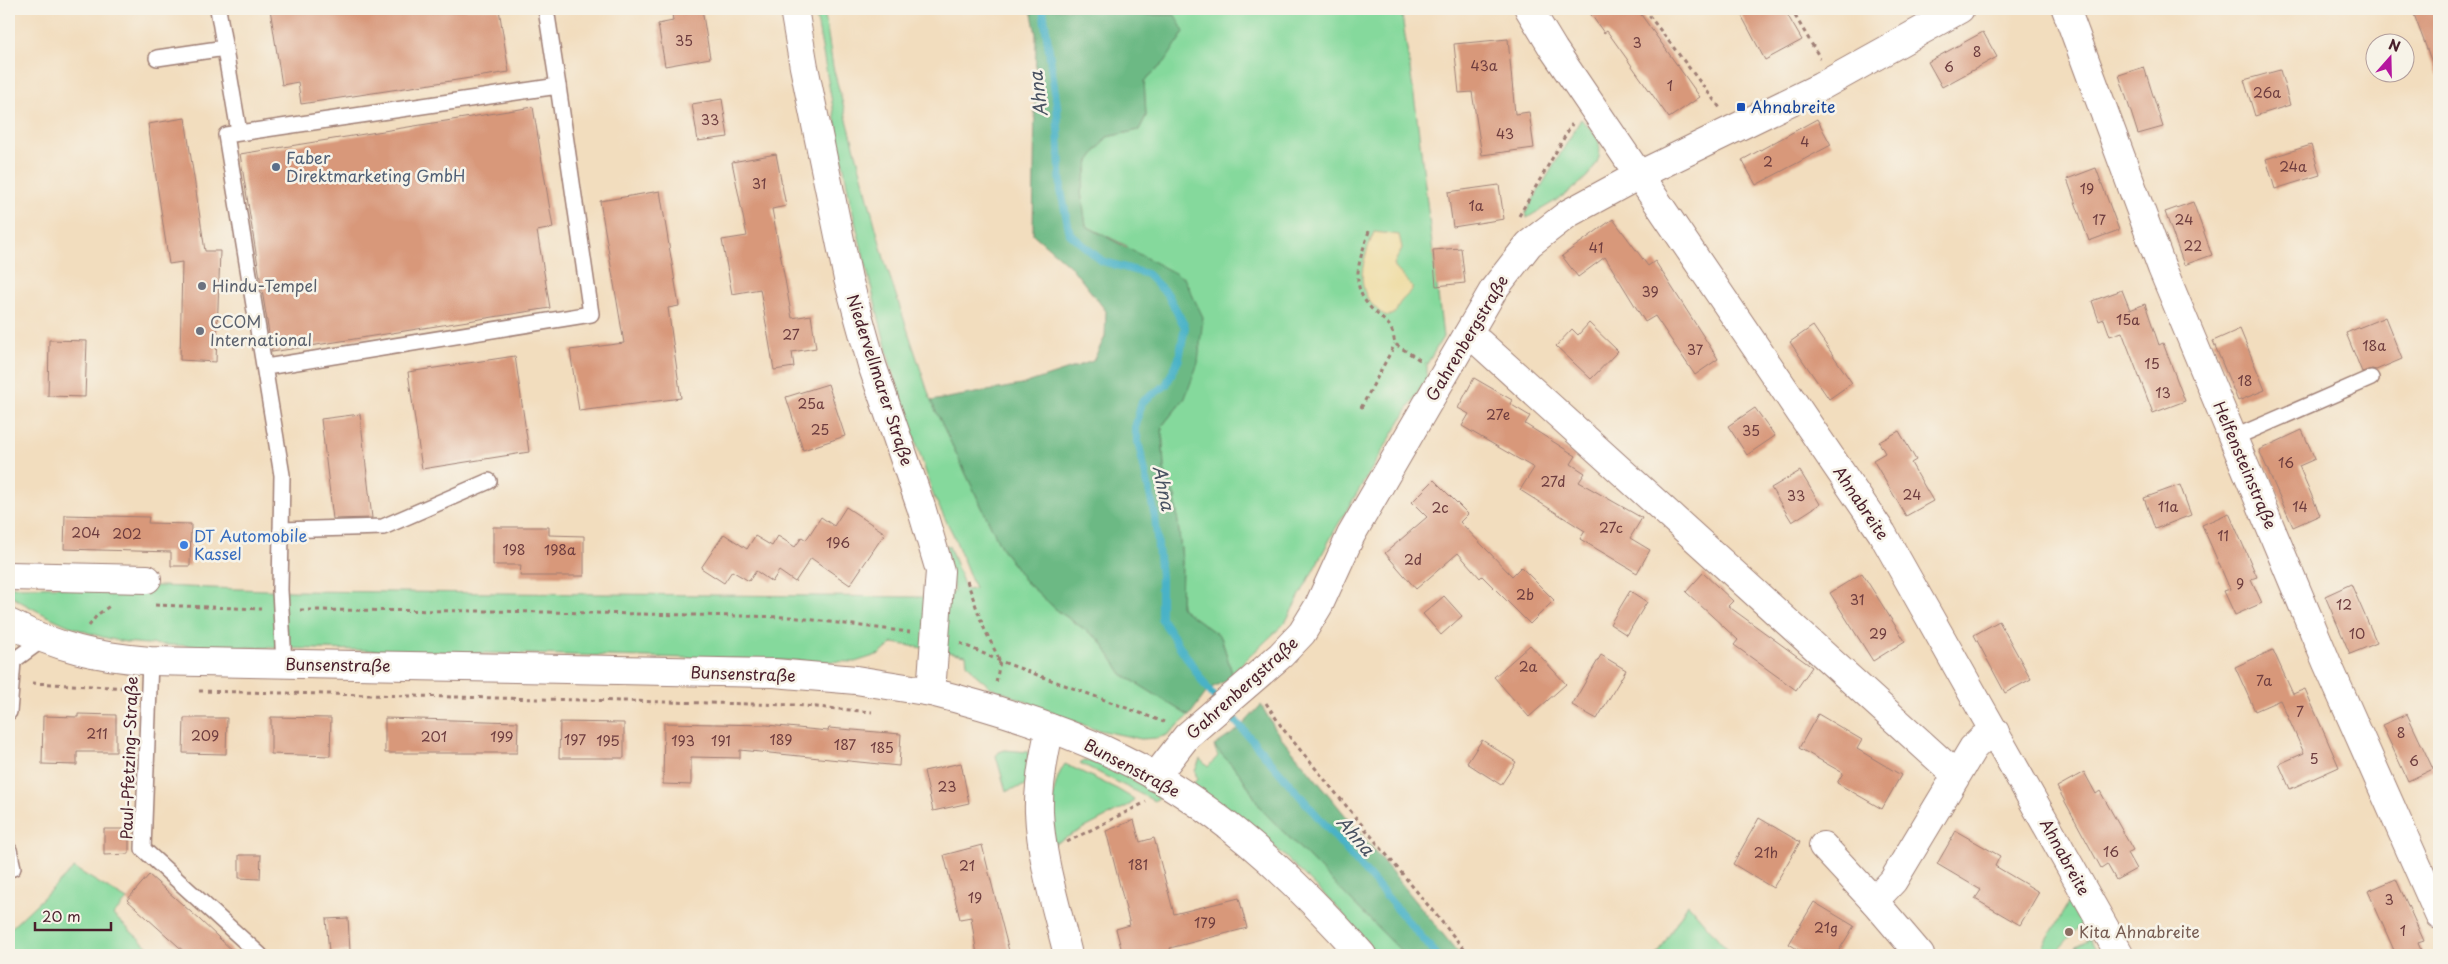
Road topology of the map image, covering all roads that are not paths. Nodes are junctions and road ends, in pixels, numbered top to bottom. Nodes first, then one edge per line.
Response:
1 (218, 9) edge
2 (546, 9) edge
3 (794, 9) edge
4 (1529, 9) edge
5 (1960, 9) edge
6 (2066, 9) edge
7 (225, 48) junction
8 (157, 58) dead end
9 (558, 86) junction
10 (239, 132) junction
11 (1639, 175) junction
12 (1467, 336) junction
13 (266, 367) junction
14 (2371, 378) dead end
15 (2233, 438) junction
16 (489, 481) dead end
17 (281, 530) junction
18 (9, 576) edge
19 (148, 591) road end
20 (9, 623) edge
21 (42, 640) junction
22 (11, 661) edge
23 (150, 661) junction
24 (284, 664) junction
25 (931, 692) junction
26 (9, 712) edge
27 (1050, 728) junction
28 (1995, 732) junction
29 (1955, 774) junction
30 (1147, 792) junction
31 (1823, 846) dead end
32 (9, 850) edge
33 (9, 870) edge
34 (1874, 901) junction
35 (2439, 915) edge
36 (260, 955) edge
37 (1068, 955) edge
38 (1362, 955) edge
39 (1920, 955) edge
40 (2120, 955) edge

1 - 7 lane
2 - 9 lane
3 - 25 street, Niedervellmarer Straße
4 - 11 street, Ahnabreite
5 - 11 street, Gahrenbergstraße
6 - 15 street, Helfensteinstraße
7 - 8 lane
7 - 10 lane
9 - 10 lane
9 - 13 lane
10 - 13 lane
11 - 12 street, Gahrenbergstraße
11 - 28 street, Ahnabreite
12 - 29 street
12 - 30 street, Gahrenbergstraße
13 - 17 lane
14 - 15 lane
15 - 35 street, Helfensteinstraße
16 - 17 lane
17 - 24 lane
18 - 19 street
20 - 21 street, Bunsenstraße
21 - 22 lane
21 - 23 street, Bunsenstraße
22 - 26 lane
23 - 24 street, Bunsenstraße
23 - 36 lane, Paul-Pfetzing-Straße
24 - 25 street, Bunsenstraße
25 - 27 street, Bunsenstraße
27 - 30 street, Bunsenstraße
27 - 37 street
28 - 29 street
28 - 40 street, Ahnabreite
29 - 34 street
30 - 38 street, Bunsenstraße
31 - 34 street
32 - 33 lane
34 - 39 street

